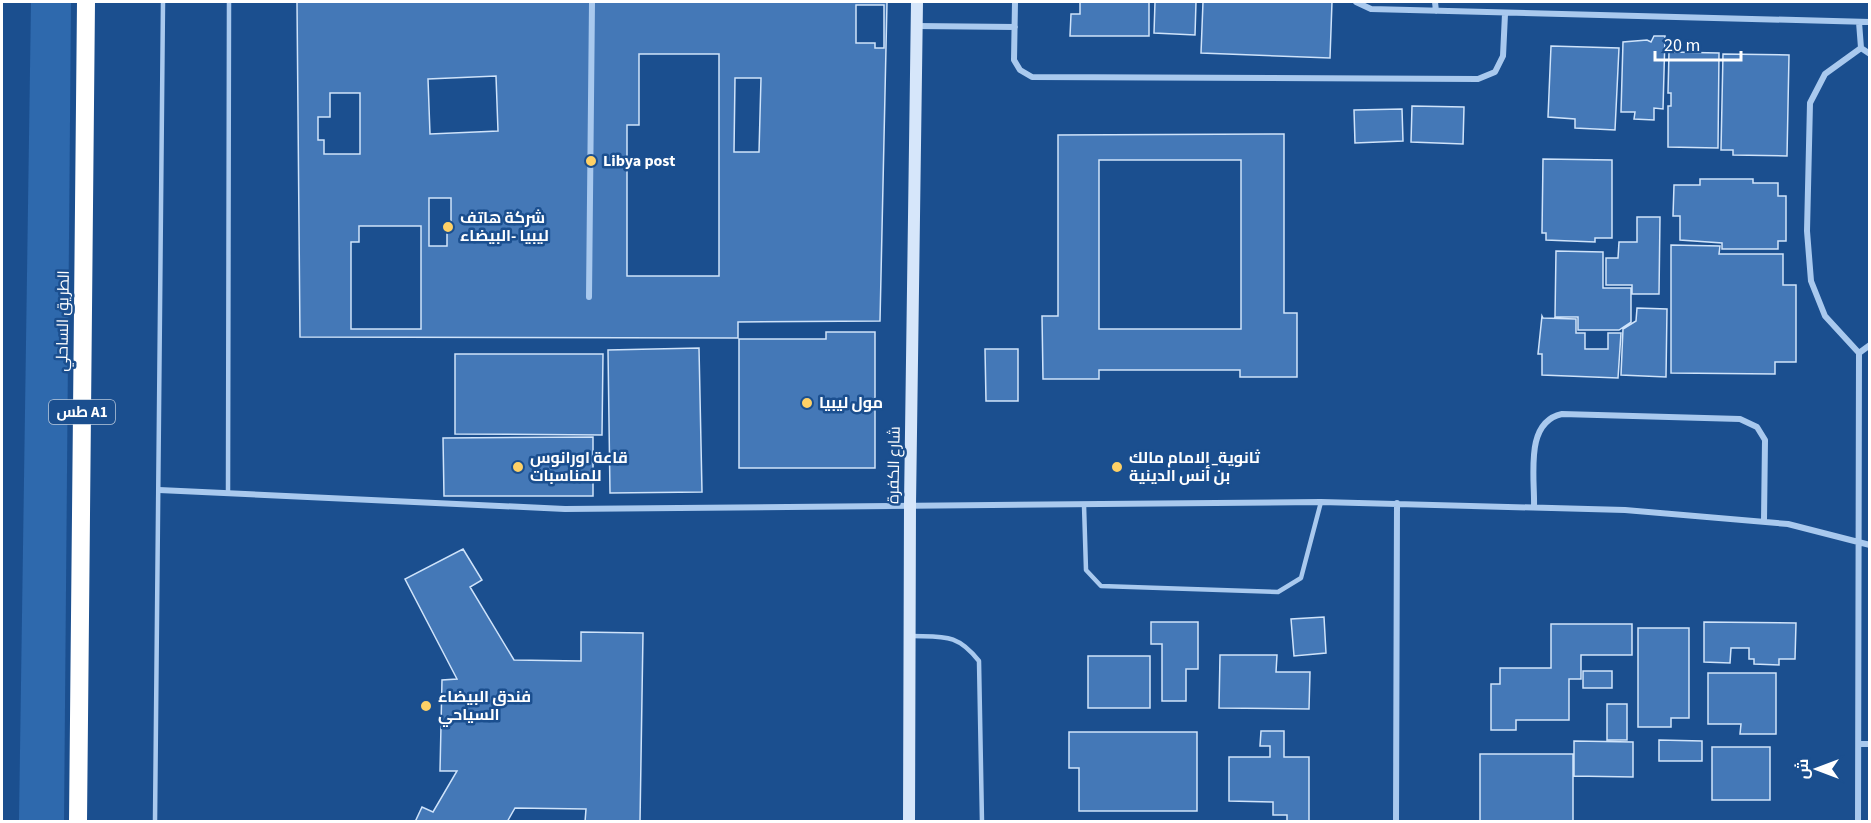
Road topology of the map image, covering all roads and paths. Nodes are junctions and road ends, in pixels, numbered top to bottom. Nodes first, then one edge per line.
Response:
1 (86, 2) edge
2 (163, 2) edge
3 (229, 2) edge
4 (592, 2) edge
5 (917, 2) edge
6 (1015, 2) edge
7 (1356, 2) edge
8 (1436, 2) edge
9 (1436, 12) junction
10 (1505, 14) junction
11 (1858, 22) junction
12 (1869, 22) edge
13 (917, 26) junction
14 (1015, 27) junction
15 (1861, 48) junction
16 (1869, 54) edge
17 (589, 297) dead end
18 (1869, 345) edge
19 (1858, 353) junction
20 (159, 490) junction
21 (228, 492) junction
22 (1321, 502) junction
23 (1397, 503) junction
24 (910, 504) junction
25 (1084, 505) junction
26 (1534, 507) junction
27 (1764, 520) junction
28 (1859, 541) junction
29 (1869, 544) edge
30 (909, 636) junction
31 (1858, 744) junction
32 (1869, 744) edge
33 (78, 822) edge
34 (155, 822) edge
35 (909, 822) edge
36 (982, 822) edge
37 (1396, 822) edge
38 (1858, 822) edge

1 - 33 highway, الطريق الساحلي / طس A1
2 - 20 lane
3 - 21 lane
4 - 17 street
5 - 13 street, شارع الكفرة
6 - 14 street
7 - 9 street
8 - 9 street
9 - 10 street
10 - 11 street
10 - 14 street
11 - 12 street
11 - 15 street
13 - 14 street
13 - 24 street, شارع الكفرة
15 - 16 street
15 - 19 street
18 - 19 street
19 - 28 street
20 - 21 street
20 - 34 lane
21 - 24 street
22 - 23 street
22 - 25 street
22 - 25 lane
23 - 26 street
23 - 37 street
24 - 25 street
24 - 30 street, شارع الكفرة
26 - 27 street
26 - 27 street
27 - 28 street
28 - 29 street
28 - 31 street
30 - 35 street, شارع الكفرة
30 - 36 lane
31 - 32 street
31 - 38 street

